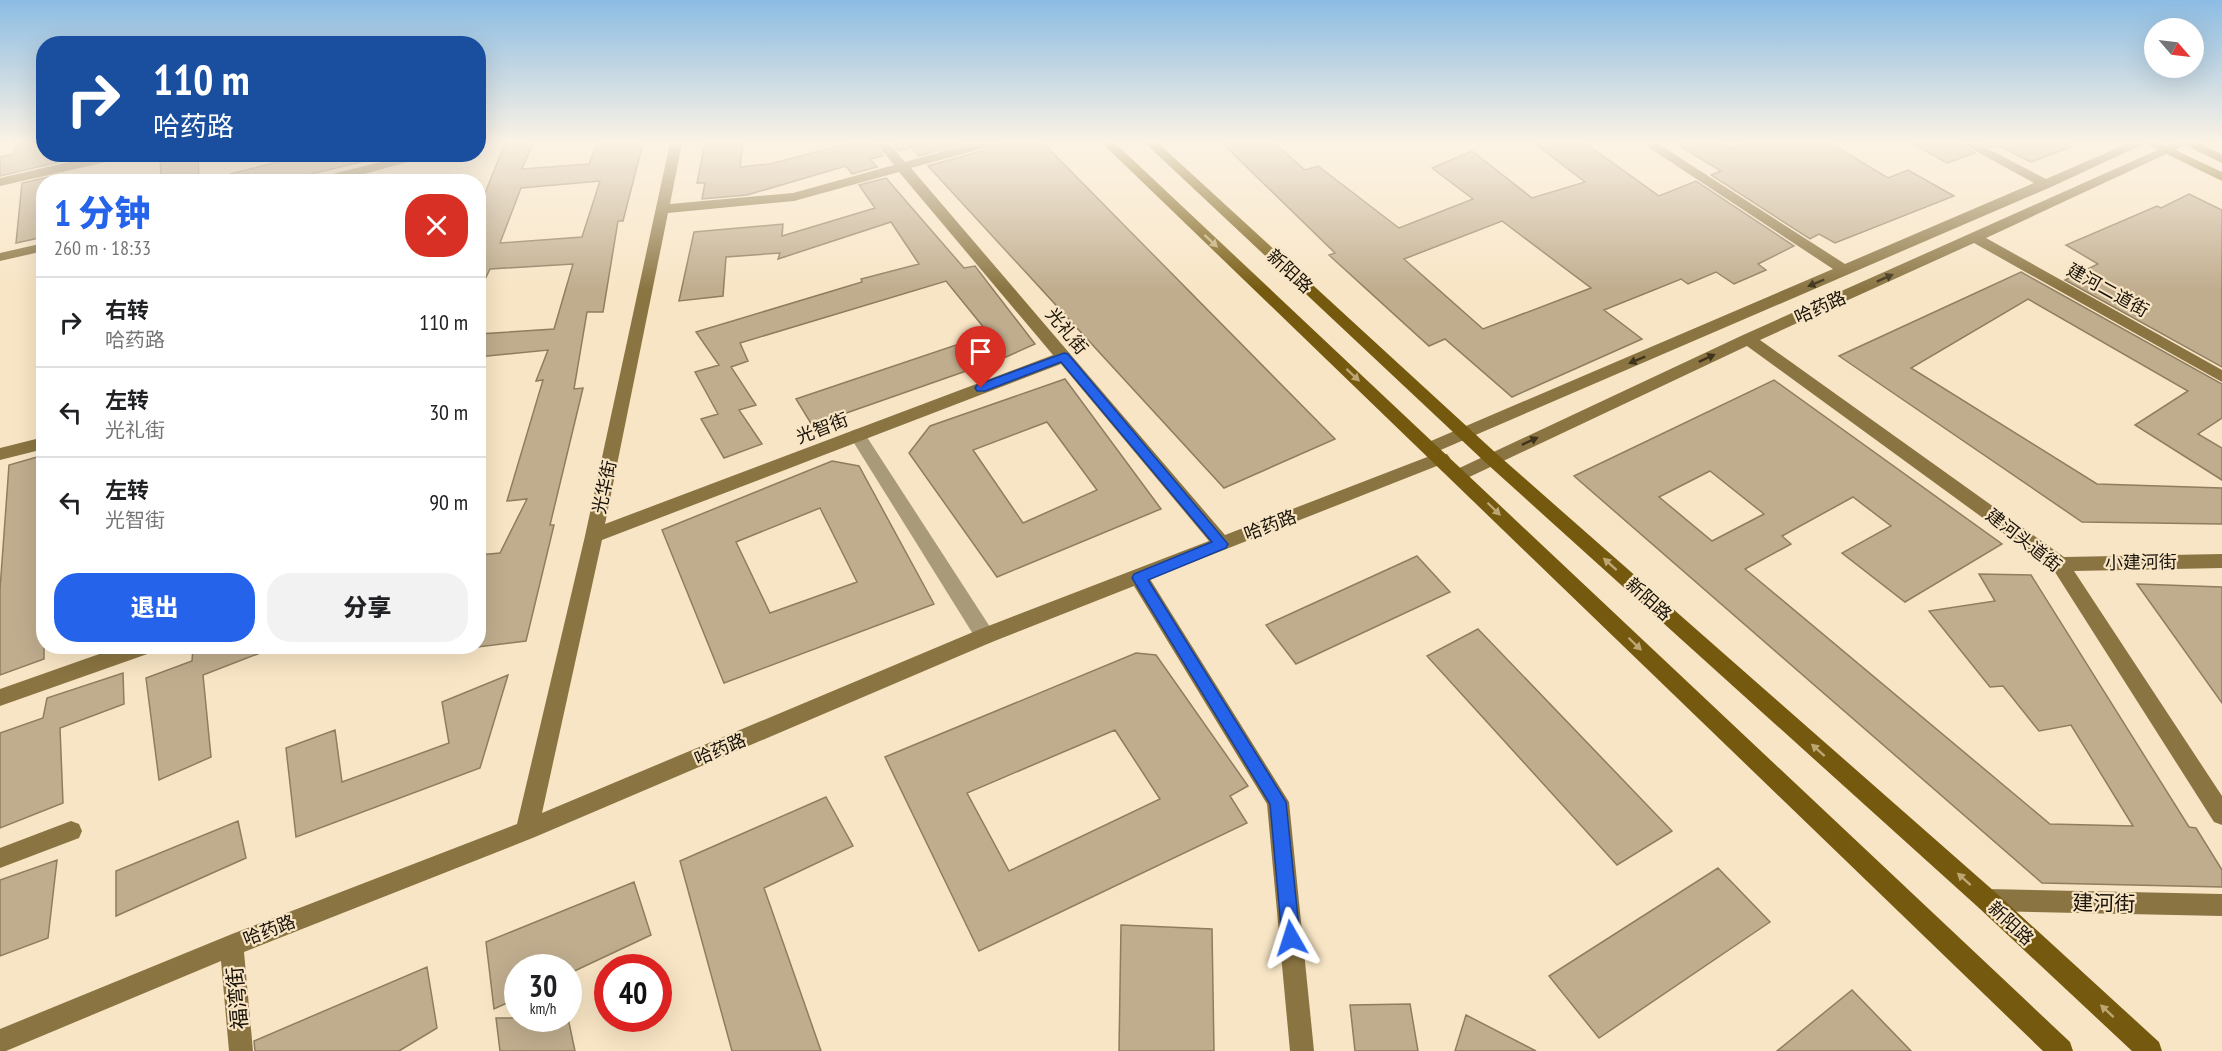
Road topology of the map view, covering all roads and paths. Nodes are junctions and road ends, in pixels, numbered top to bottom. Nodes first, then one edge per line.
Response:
1 (666, 192) edge
2 (812, 192) edge
3 (923, 192) edge
4 (1160, 192) edge
5 (1204, 192) edge
6 (1724, 192) edge
7 (2025, 192) edge
8 (2077, 192) edge
9 (662, 209) junction
10 (1976, 238) junction
11 (36, 249) edge
12 (0, 257) edge
13 (1844, 270) junction
14 (1748, 339) junction
15 (1064, 357) junction
16 (2222, 377) edge
17 (1466, 433) junction
18 (857, 435) junction
19 (36, 445) edge
20 (1435, 453) junction
21 (0, 454) edge
22 (1492, 459) junction
23 (1459, 475) junction
24 (594, 536) junction
25 (1221, 544) junction
26 (2222, 561) edge
27 (2060, 564) junction
28 (1139, 578) junction
29 (985, 636) junction
30 (124, 654) edge
31 (0, 698) edge
32 (2222, 815) edge
33 (527, 830) junction
34 (71, 831) dead end
35 (0, 858) edge
36 (1987, 900) junction
37 (2222, 905) edge
38 (232, 945) junction
39 (0, 1041) edge
40 (241, 1051) edge
41 (1302, 1051) edge
42 (2061, 1051) edge
43 (2150, 1051) edge

1 - 9 street, 光华街
2 - 9 street
3 - 15 street, 光礼街
4 -> 20 main road, 新阳路
5 - 17 main road, 新阳路
6 - 13 street
7 - 13 street, 哈药路
8 - 10 street, 哈药路
9 - 24 street, 光华街
14 -> 10 street, 哈药路
10 - 16 street, 建河二道街
11 - 12 street
13 -> 17 street, 哈药路
22 -> 14 street, 哈药路
14 - 27 street, 建河头道街
15 - 18 street, 光智街
15 - 25 street, 光礼街
17 - 20 street, 哈药路
17 - 22 main road, 新阳路
18 - 24 street, 光智街
18 - 29 street
19 - 21 street
20 - 23 main road, 新阳路
20 - 25 street, 哈药路
22 - 23 street, 哈药路
36 -> 22 main road, 新阳路
23 -> 42 main road, 新阳路
24 - 33 street, 光华街
25 - 28 street, 哈药路
26 - 27 street, 小建河街
27 - 32 street, 建河头道街
28 - 29 street, 哈药路
28 - 41 street
29 - 33 street, 哈药路
30 - 31 street
33 - 38 street, 哈药路
34 - 35 street
36 - 37 street, 建河街
43 -> 36 main road, 新阳路
38 - 39 street, 哈药路
38 - 40 street, 福湾街

